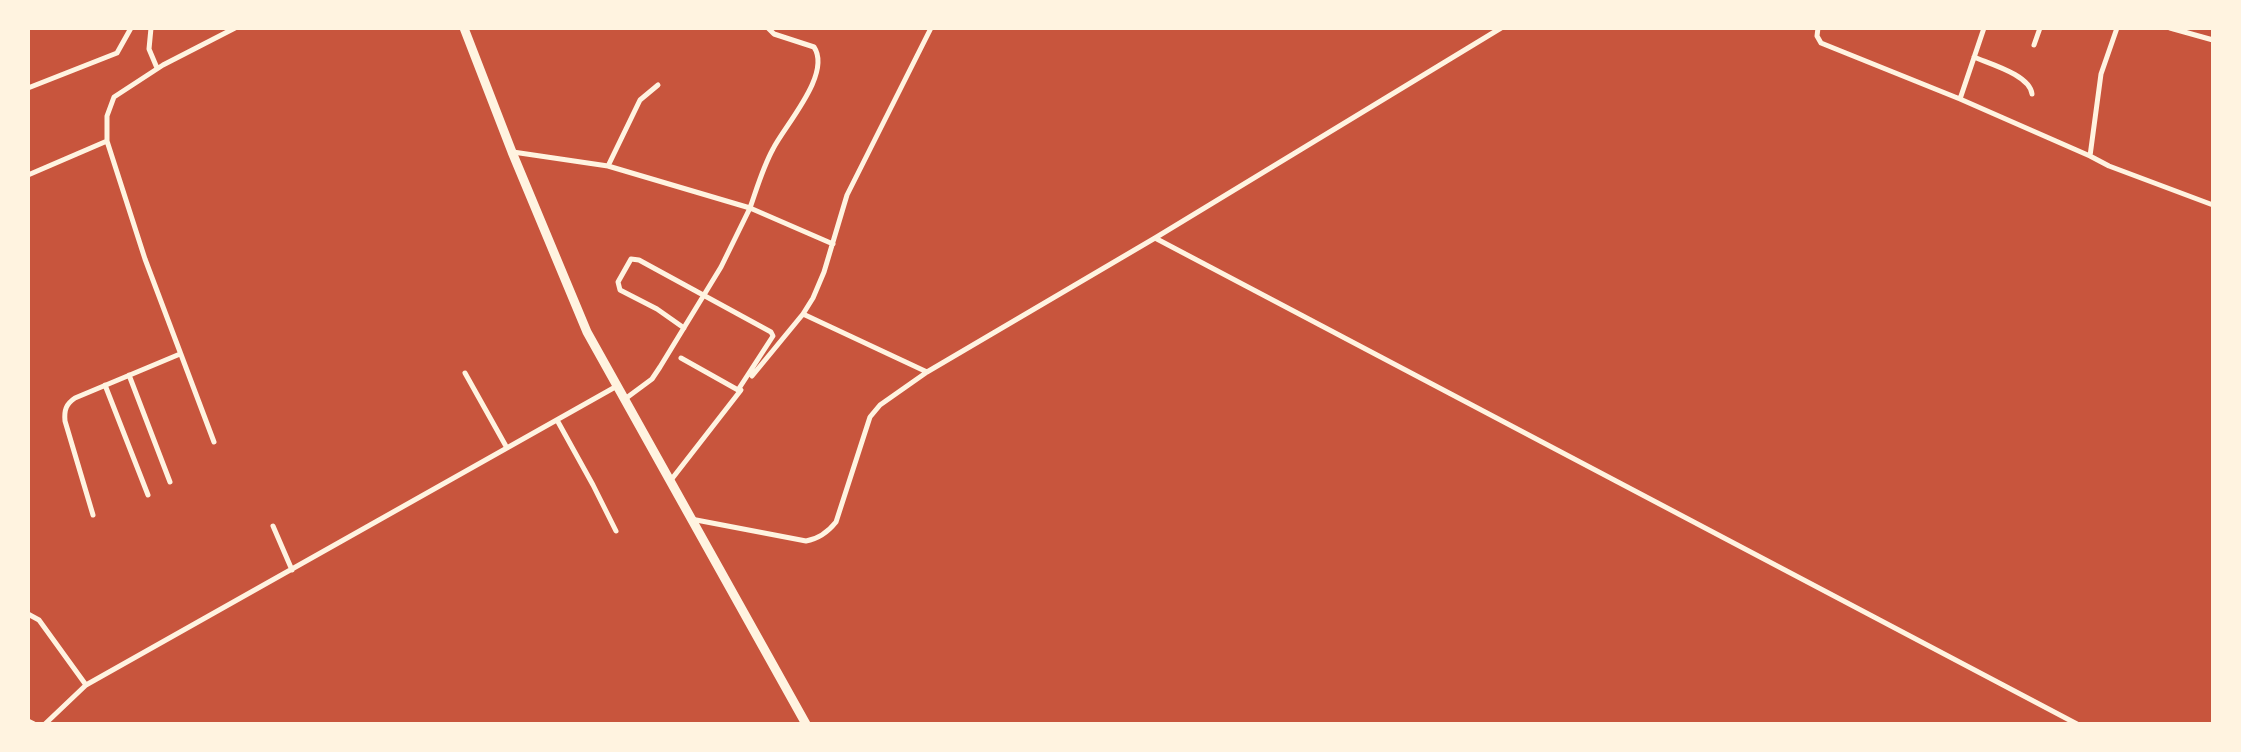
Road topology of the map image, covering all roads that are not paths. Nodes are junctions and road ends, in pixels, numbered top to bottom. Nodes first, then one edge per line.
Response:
1 (131, 28) edge
2 (151, 28) edge
3 (235, 28) edge
4 (464, 28) edge
5 (768, 28) edge
6 (931, 28) edge
7 (1501, 28) edge
8 (1818, 28) edge
9 (1984, 28) edge
10 (2040, 28) edge
11 (2117, 28) edge
12 (2170, 28) edge
13 (2213, 40) edge
14 (2034, 45) dead end
15 (1974, 57) junction
16 (157, 68) junction
17 (658, 85) dead end
18 (28, 88) edge
19 (2032, 94) dead end
20 (1960, 99) junction
21 (107, 141) junction
22 (512, 152) junction
23 (2090, 156) junction
24 (608, 166) junction
25 (28, 175) edge
26 (2213, 205) edge
27 (750, 208) junction
28 (1155, 238) junction
29 (833, 244) junction
30 (703, 296) junction
31 (803, 314) junction
32 (684, 328) junction
33 (180, 354) junction
34 (681, 358) dead end
35 (927, 372) junction
36 (465, 373) dead end
37 (129, 375) junction
38 (105, 385) junction
39 (617, 386) junction
40 (625, 399) junction
41 (557, 420) junction
42 (214, 442) dead end
43 (507, 448) junction
44 (670, 481) junction
45 (170, 482) dead end
46 (148, 495) dead end
47 (93, 515) dead end
48 (691, 519) junction
49 (273, 526) dead end
50 (616, 531) dead end
51 (292, 570) junction
52 (28, 614) edge
53 (86, 685) junction
54 (28, 721) edge
55 (34, 724) edge
56 (45, 724) edge
57 (806, 724) edge
58 (2077, 724) edge

1 - 18 street
2 - 16 street
3 - 16 street
4 - 22 highway
5 - 27 street
6 - 29 street
7 - 28 street
8 - 20 street
9 - 15 street
10 - 14 street
11 - 23 street
12 - 13 street
15 - 19 street
15 - 20 street
16 - 21 street
17 - 24 street
20 - 23 street
21 - 25 street
21 - 33 street
22 - 24 street
22 - 39 highway
23 - 26 street
24 - 27 street
27 - 29 street
27 - 30 street
28 - 35 street
28 - 58 street
29 - 31 street
30 - 32 street
30 - 32 street
30 - 34 street
31 - 35 street
31 - 44 street
32 - 40 street
33 - 37 street
33 - 42 street
35 - 48 street
36 - 43 street
37 - 38 street
37 - 45 street
38 - 46 street
38 - 47 street
39 - 40 highway
39 - 41 street
40 - 44 highway
41 - 43 street
41 - 50 street
43 - 51 street
44 - 48 highway
48 - 57 highway
49 - 51 street
51 - 53 street
52 - 53 street
53 - 56 street
54 - 55 street

